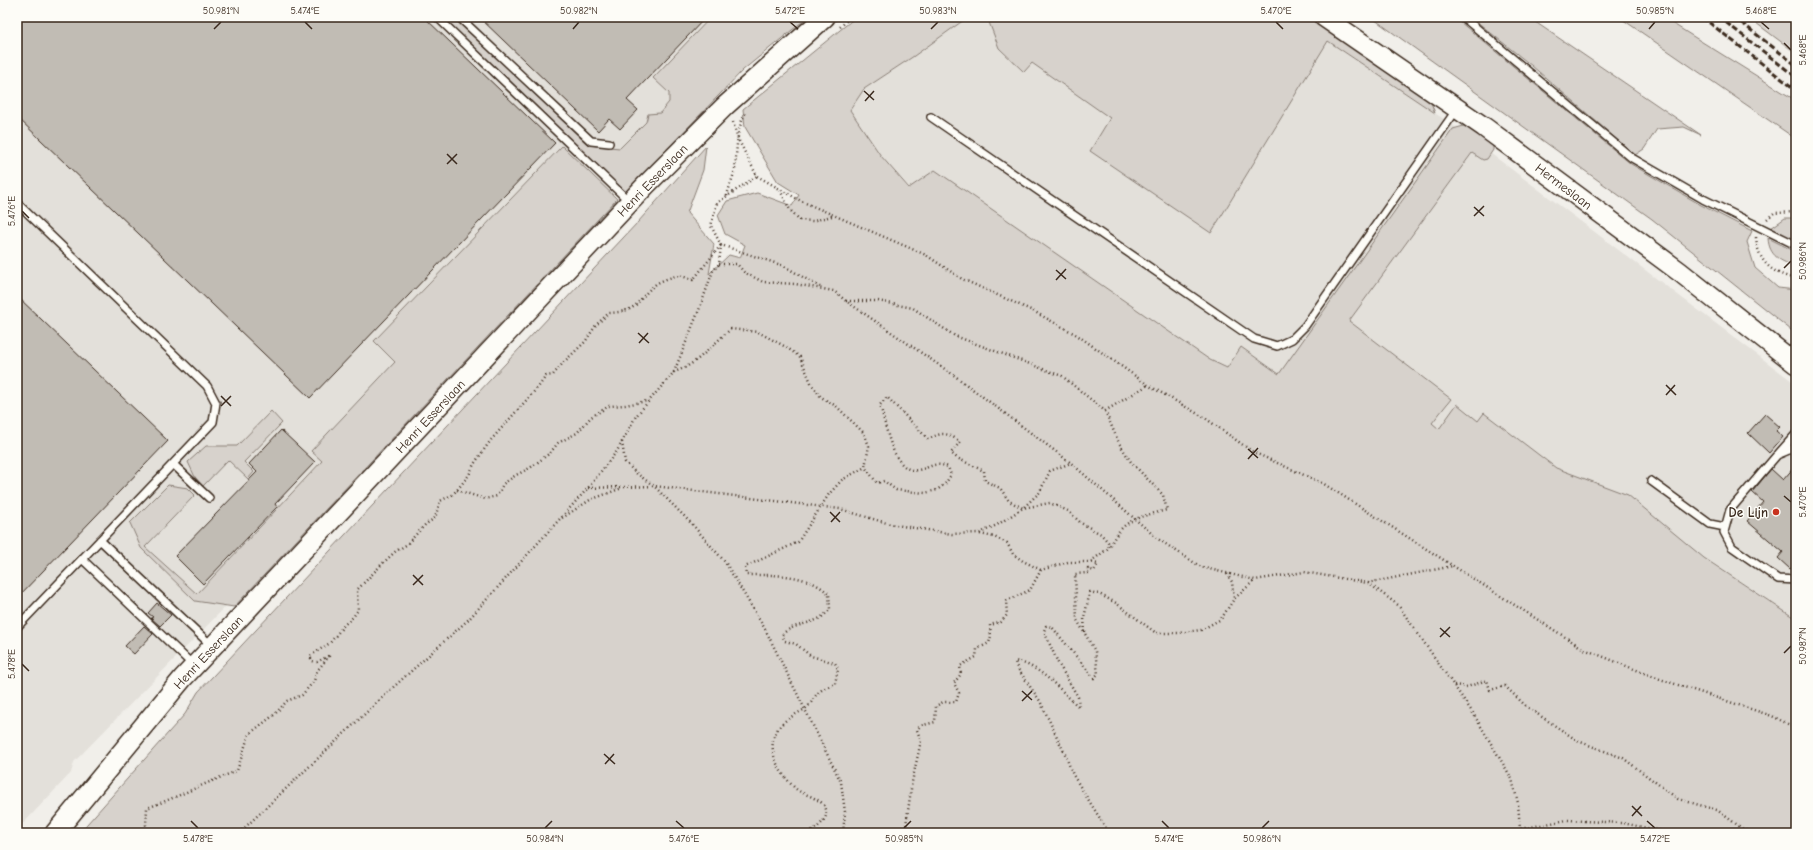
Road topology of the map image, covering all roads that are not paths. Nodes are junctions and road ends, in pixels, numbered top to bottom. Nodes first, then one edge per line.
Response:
1 (437, 17) edge
2 (459, 17) edge
3 (825, 17) edge
4 (1324, 17) edge
5 (1463, 17) edge
6 (1457, 108) junction
7 (932, 117) dead end
8 (609, 143) dead end
9 (630, 202) junction
10 (17, 203) edge
11 (1796, 245) edge
12 (1796, 364) edge
13 (1796, 434) edge
14 (1796, 447) edge
15 (1777, 456) junction
16 (173, 464) junction
17 (1651, 481) dead end
18 (209, 498) dead end
19 (1725, 527) junction
20 (100, 540) junction
21 (82, 559) junction
22 (1796, 580) edge
23 (17, 627) edge
24 (212, 646) junction
25 (194, 666) junction
26 (55, 833) edge

1 - 9 lane
2 - 8 lane
3 - 9 street, Henri Esserslaan
4 - 6 street, Hermeslaan
5 - 11 lane
6 - 7 lane
6 - 12 street, Hermeslaan
9 - 24 street, Henri Esserslaan
10 - 16 lane
13 - 15 lane
14 - 15 lane
15 - 19 lane
16 - 18 lane
16 - 20 lane
17 - 19 lane
19 - 22 lane
20 - 21 lane
20 - 24 lane
21 - 23 lane
21 - 25 lane
24 - 25 street, Henri Esserslaan
25 - 26 street, Henri Esserslaan

